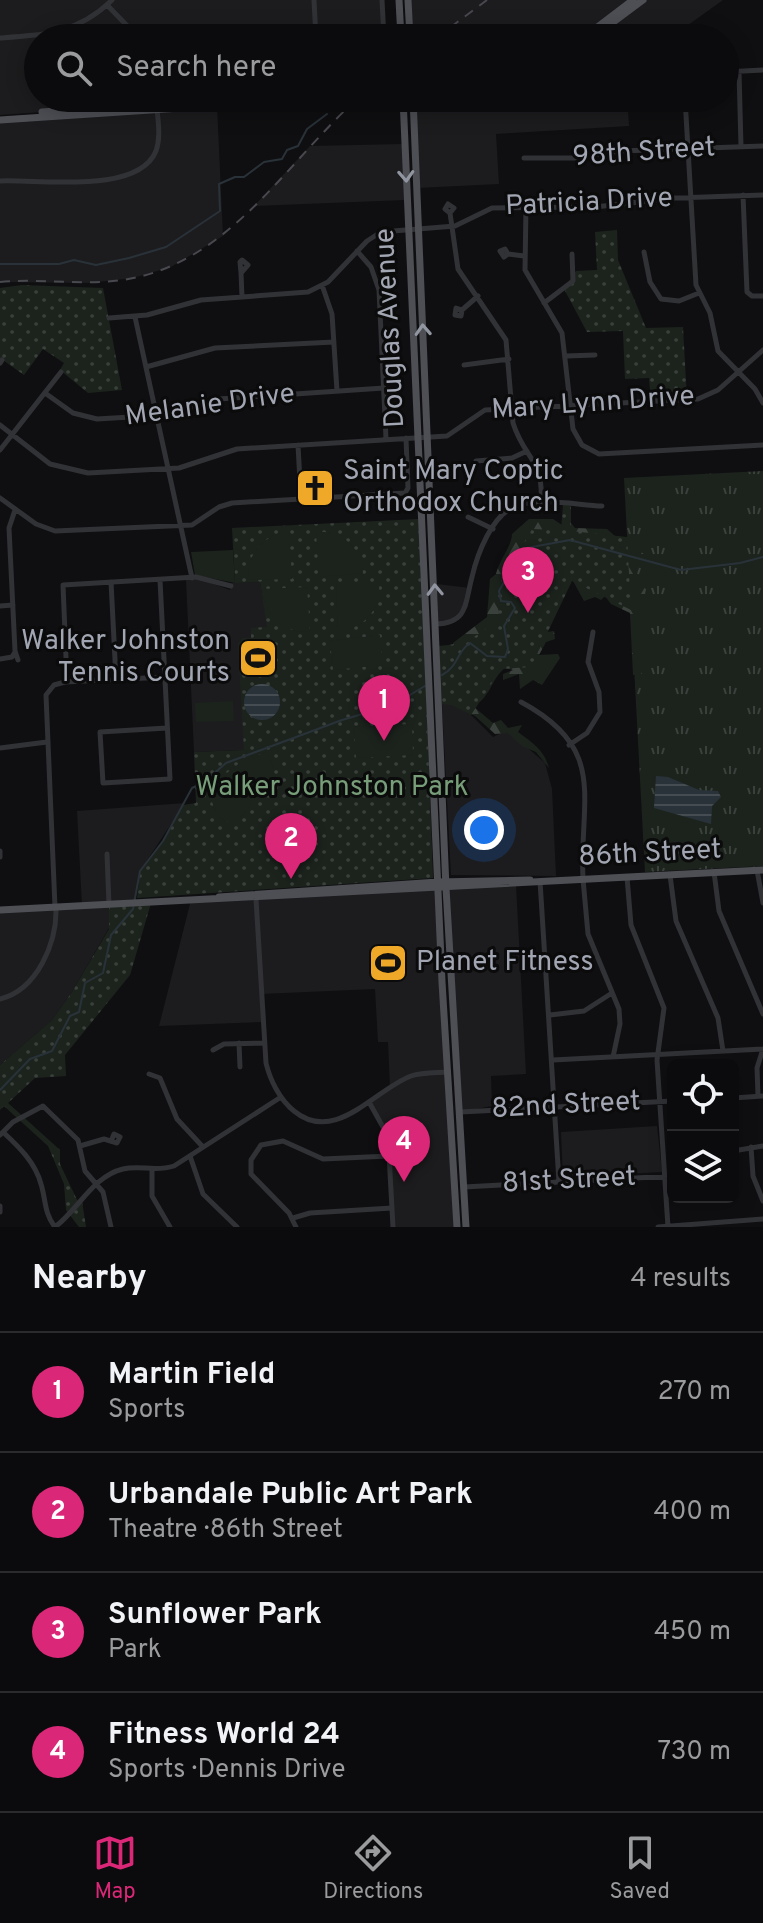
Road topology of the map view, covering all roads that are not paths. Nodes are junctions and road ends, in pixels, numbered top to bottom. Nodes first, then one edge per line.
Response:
1 (112, 0) edge
2 (314, 0) edge
3 (382, 0) edge
4 (399, 0) edge
5 (408, 0) edge
6 (633, 0) edge
7 (643, 0) edge
8 (107, 5) junction
9 (81, 24) edge
10 (125, 24) edge
11 (315, 24) edge
12 (383, 24) edge
13 (400, 24) edge
14 (409, 24) edge
15 (601, 24) edge
16 (611, 24) edge
17 (24, 35) edge
18 (0, 38) edge
19 (763, 70) edge
20 (739, 71) joint
21 (78, 112) edge
22 (157, 112) edge
23 (404, 112) edge
24 (414, 112) edge
25 (686, 112) edge
26 (0, 118) edge
27 (763, 146) edge
28 (741, 147) junction
29 (690, 150) junction
30 (524, 158) dead end
31 (0, 181) edge
32 (743, 195) junction
33 (763, 195) edge
34 (692, 197) junction
35 (526, 206) junction
36 (450, 213) dead end
37 (451, 226) junction
38 (419, 227) junction
39 (409, 228) junction
40 (357, 251) junction
41 (644, 252) dead end
42 (508, 254) dead end
43 (572, 254) dead end
44 (524, 256) junction
45 (241, 273) dead end
46 (322, 285) junction
47 (699, 293) junction
48 (478, 296) junction
49 (763, 296) edge
50 (242, 297) junction
51 (544, 303) junction
52 (462, 310) dead end
53 (135, 317) junction
54 (109, 318) dead end
55 (334, 342) junction
56 (763, 350) edge
57 (595, 355) dead end
58 (566, 356) junction
59 (509, 359) junction
60 (464, 365) dead end
61 (146, 367) junction
62 (61, 372) dead end
63 (737, 372) junction
64 (384, 388) junction
65 (337, 391) junction
66 (45, 393) junction
67 (763, 402) edge
68 (569, 406) junction
69 (512, 409) junction
70 (157, 416) junction
71 (0, 425) edge
72 (12, 434) junction
73 (428, 437) junction
74 (406, 438) junction
75 (418, 438) junction
76 (386, 439) junction
77 (298, 445) junction
78 (763, 445) edge
79 (0, 450) edge
80 (527, 451) junction
81 (476, 461) dead end
82 (168, 469) junction
83 (0, 498) edge
84 (301, 500) junction
85 (541, 504) junction
86 (602, 506) dead end
87 (15, 510) junction
88 (468, 517) dead end
89 (181, 525) junction
90 (493, 529) junction
91 (10, 543) junction
92 (0, 544) edge
93 (192, 578) junction
94 (160, 580) junction
95 (111, 582) junction
96 (231, 586) dead end
97 (13, 605) junction
98 (0, 606) edge
99 (436, 624) junction
100 (593, 632) dead end
101 (15, 651) junction
102 (9, 658) junction
103 (0, 659) edge
104 (166, 677) junction
105 (116, 679) junction
106 (67, 682) junction
107 (521, 702) dead end
108 (167, 728) junction
109 (47, 742) junction
110 (569, 745) junction
111 (0, 748) edge
112 (107, 854) dead end
113 (760, 870) edge
114 (714, 872) junction
115 (670, 875) junction
116 (627, 877) junction
117 (583, 879) junction
118 (540, 881) junction
119 (442, 885) junction
120 (256, 899) junction
121 (191, 900) junction
122 (763, 903) edge
123 (109, 905) junction
124 (55, 908) junction
125 (0, 910) edge
126 (442, 982) junction
127 (612, 993) junction
128 (0, 999) edge
129 (453, 1004) junction
130 (763, 1014) edge
131 (550, 1015) junction
132 (239, 1043) junction
133 (264, 1043) junction
134 (763, 1049) edge
135 (213, 1050) dead end
136 (723, 1051) junction
137 (657, 1055) junction
138 (613, 1057) junction
139 (553, 1060) junction
140 (240, 1067) dead end
141 (458, 1071) junction
142 (448, 1072) junction
143 (149, 1074) dead end
144 (761, 1096) edge
145 (281, 1097) junction
146 (739, 1098) edge
147 (667, 1101) edge
148 (369, 1102) junction
149 (659, 1102) junction
150 (555, 1107) junction
151 (460, 1112) junction
152 (2, 1134) edge
153 (112, 1139) dead end
154 (80, 1146) junction
155 (763, 1146) edge
156 (203, 1147) junction
157 (751, 1147) junction
158 (739, 1150) edge
159 (190, 1156) junction
160 (389, 1156) junction
161 (667, 1161) edge
162 (152, 1170) junction
163 (667, 1176) edge
164 (559, 1182) junction
165 (96, 1185) junction
166 (464, 1187) junction
167 (763, 1201) edge
168 (668, 1203) edge
169 (0, 1206) edge
170 (392, 1208) junction
171 (0, 1212) edge
172 (293, 1218) junction
173 (763, 1219) edge
174 (55, 1227) edge
175 (111, 1227) edge
176 (170, 1227) edge
177 (237, 1227) edge
178 (296, 1227) edge
179 (393, 1227) edge
180 (457, 1227) edge
181 (466, 1227) edge
182 (658, 1227) edge
183 (668, 1227) edge

1 - 8 street
2 - 11 street
3 - 12 street
4 - 13 main road
5 - 14 main road
6 - 15 main road
7 - 16 main road
8 - 9 street
8 - 10 street
17 - 18 street
19 - 20 street
20 - 28 street
21 - 26 main road
22 - 31 street
23 -> 39 main road, Douglas Avenue
24 - 38 main road, Douglas Avenue
25 - 29 street
27 - 28 street, 98th Street
28 - 29 street, 98th Street
29 - 30 street, 98th Street
29 - 34 street
32 - 33 street, Patricia Drive
32 - 34 street, Patricia Drive
32 - 49 street
34 - 35 street, Patricia Drive
34 - 47 street
35 - 37 street, Patricia Drive
35 - 44 street
36 - 37 street
37 - 38 street, Patricia Drive
37 - 48 street
38 - 39 street, Patricia Drive
73 -> 38 main road, Douglas Avenue
39 - 40 street, Patricia Drive
39 - 75 main road, Douglas Avenue
40 - 46 street, Patricia Drive
40 - 64 street
41 - 47 street
42 - 44 street
43 - 51 street
44 - 51 street
45 - 50 street
46 - 50 street, Patricia Drive
46 - 55 street
47 - 63 street
48 - 52 street
48 - 59 street
50 - 53 street, Patricia Drive
51 - 58 street
53 - 54 street, Patricia Drive
53 - 61 street
55 - 61 street
55 - 65 street
56 - 63 street, Mary Lynn Drive
57 - 58 street
58 - 68 street
59 - 60 street
59 - 69 street
61 - 70 street
62 - 66 street
63 - 67 street
63 - 68 street, Mary Lynn Drive
64 - 65 street, Melanie Drive
64 - 76 street
65 - 70 street, Melanie Drive
66 - 70 street, Melanie Drive
66 - 72 street
68 - 69 street, Mary Lynn Drive
68 - 78 street
69 - 73 street, Mary Lynn Drive
69 - 80 street
70 - 82 street
71 - 72 street, Mary Lynn Drive
72 - 79 street
72 - 82 street, Mary Lynn Drive
73 - 75 street, Mary Lynn Drive
99 -> 73 main road, Douglas Avenue
74 - 75 street, Mary Lynn Drive
74 - 76 street, Mary Lynn Drive
74 - 84 street
75 - 119 main road, Douglas Avenue
76 - 77 street, Mary Lynn Drive
77 - 82 street, Mary Lynn Drive
77 - 84 street
80 - 81 street
80 - 85 street
82 - 89 street
83 - 87 street
84 - 89 street
85 - 86 street
85 - 90 street
87 - 89 street
87 - 91 street
88 - 90 street
89 - 93 street
90 - 99 street
91 - 92 street
91 - 97 street
93 - 94 street
93 - 96 street
94 - 95 street
94 - 104 street
95 - 105 street
95 - 106 street
97 - 98 street
97 - 101 street
99 - 119 main road, Douglas Avenue
100 - 110 street
101 - 102 street
101 - 102 street
102 - 103 street
104 - 105 street
104 - 108 street
105 - 106 street
106 - 109 street
107 - 110 street
108 - 108 street
109 - 111 street
109 - 124 street
110 - 117 street
112 - 123 street
113 - 114 main road, 86th Street
113 - 122 street
114 - 115 main road, 86th Street
114 - 130 street
115 - 116 main road, 86th Street
115 - 136 street
116 - 117 main road, 86th Street
116 - 137 street
117 - 118 main road, 86th Street
117 - 127 street
118 - 119 main road, 86th Street
118 - 131 street
119 - 120 main road, 86th Street
119 - 121 main road, 86th Street
119 - 126 main road, Douglas Avenue
119 - 129 main road, Douglas Avenue
120 - 121 main road, 86th Street
120 - 133 street
121 - 123 main road, 86th Street
123 - 124 main road, 86th Street
124 - 125 main road, 86th Street
124 - 128 street
126 - 129 main road
126 - 142 main road, Douglas Avenue
127 - 131 street
127 - 138 street
129 - 141 main road, Douglas Avenue
131 - 139 street
132 - 133 street
132 - 135 street
132 - 140 street
133 - 145 street
134 - 136 street
134 - 144 street
136 - 137 street
137 - 138 street
137 - 149 street
138 - 139 street
139 - 150 street
141 - 142 street
141 - 151 main road, Douglas Avenue
142 - 148 street
142 - 180 main road, Douglas Avenue
143 - 156 street
144 - 146 street
145 - 148 street
145 - 156 street
147 - 149 street, 82nd Street
148 - 160 street
149 - 150 street, 82nd Street
149 - 161 street
150 - 151 street, 82nd Street
150 - 164 street
151 - 166 main road, Douglas Avenue
152 - 154 street
152 - 174 street
153 - 154 street
154 - 165 street
155 - 157 street
156 - 159 street
157 - 158 street
157 - 167 street
159 - 162 street
159 - 177 street
160 - 170 street
160 - 172 street
162 - 165 street
162 - 176 street
163 - 164 street, 81st Street
164 - 166 street, 81st Street
165 - 174 street
165 - 175 street
166 - 181 main road, Douglas Avenue
168 - 183 street
169 - 171 street
170 - 172 street
170 - 179 street
172 - 178 street
173 - 183 street
182 - 183 street

